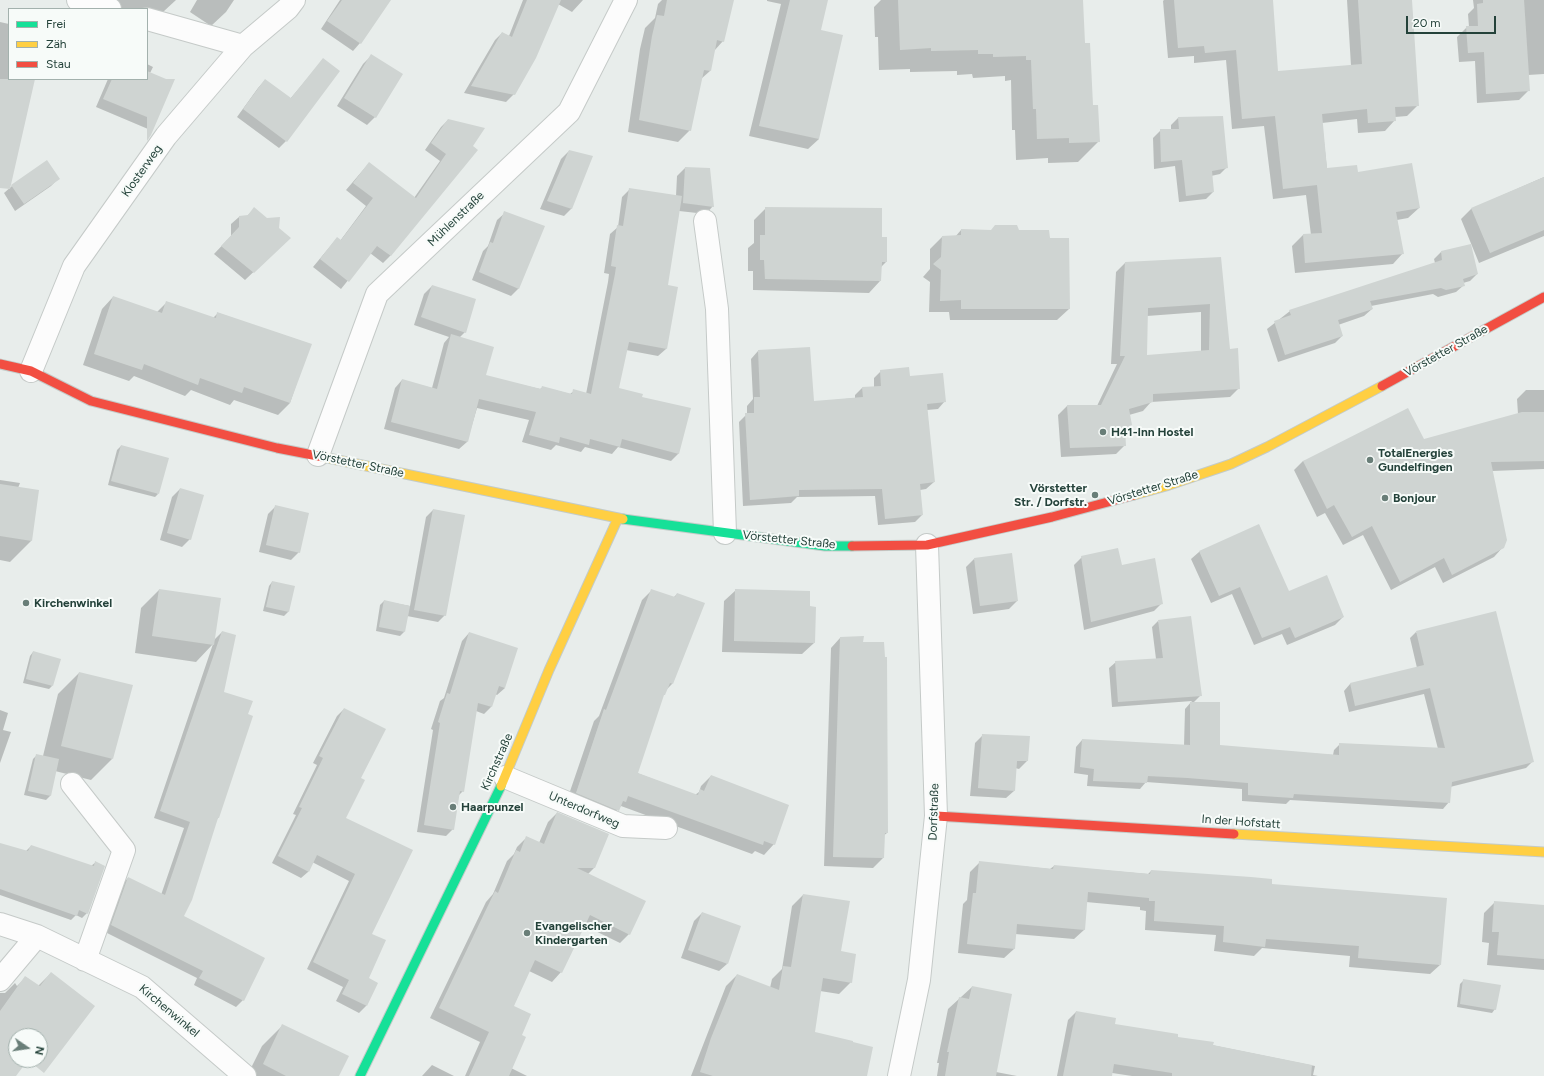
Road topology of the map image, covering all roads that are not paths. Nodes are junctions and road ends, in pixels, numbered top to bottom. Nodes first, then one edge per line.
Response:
1 (78, 0) edge
2 (294, 0) edge
3 (626, 0) edge
4 (106, 8) edge
5 (148, 19) edge
6 (243, 46) junction
7 (705, 221) dead end
8 (1544, 297) edge
9 (0, 364) edge
10 (31, 371) junction
11 (318, 455) junction
12 (618, 518) junction
13 (725, 533) junction
14 (928, 545) junction
15 (505, 776) junction
16 (72, 784) dead end
17 (936, 816) junction
18 (666, 828) dead end
19 (1544, 852) edge
20 (0, 924) edge
21 (37, 936) junction
22 (85, 960) junction
23 (0, 980) edge
24 (245, 1076) edge
25 (360, 1076) edge
26 (899, 1076) edge

1 - 4 street
2 - 6 street, Klosterweg
3 - 11 street, Mühlenstraße
5 - 6 street
6 - 10 street, Klosterweg
7 - 13 street, Vörstetter Straße
8 - 14 street, Vörstetter Straße
9 - 10 street, Vörstetter Straße
10 - 11 street, Vörstetter Straße
11 - 12 street, Vörstetter Straße
12 - 13 street, Vörstetter Straße
12 - 15 street, Kirchstraße
13 - 14 street, Vörstetter Straße
14 - 17 street, Dorfstraße
15 - 18 street, Unterdorfweg
15 - 25 street, Kirchstraße
16 - 22 street
17 - 19 street, In der Hofstatt
17 - 26 street, Dorfstraße
20 - 21 street, Kirchenwinkel
21 - 22 street, Kirchenwinkel
21 - 23 street
22 - 24 street, Kirchenwinkel

